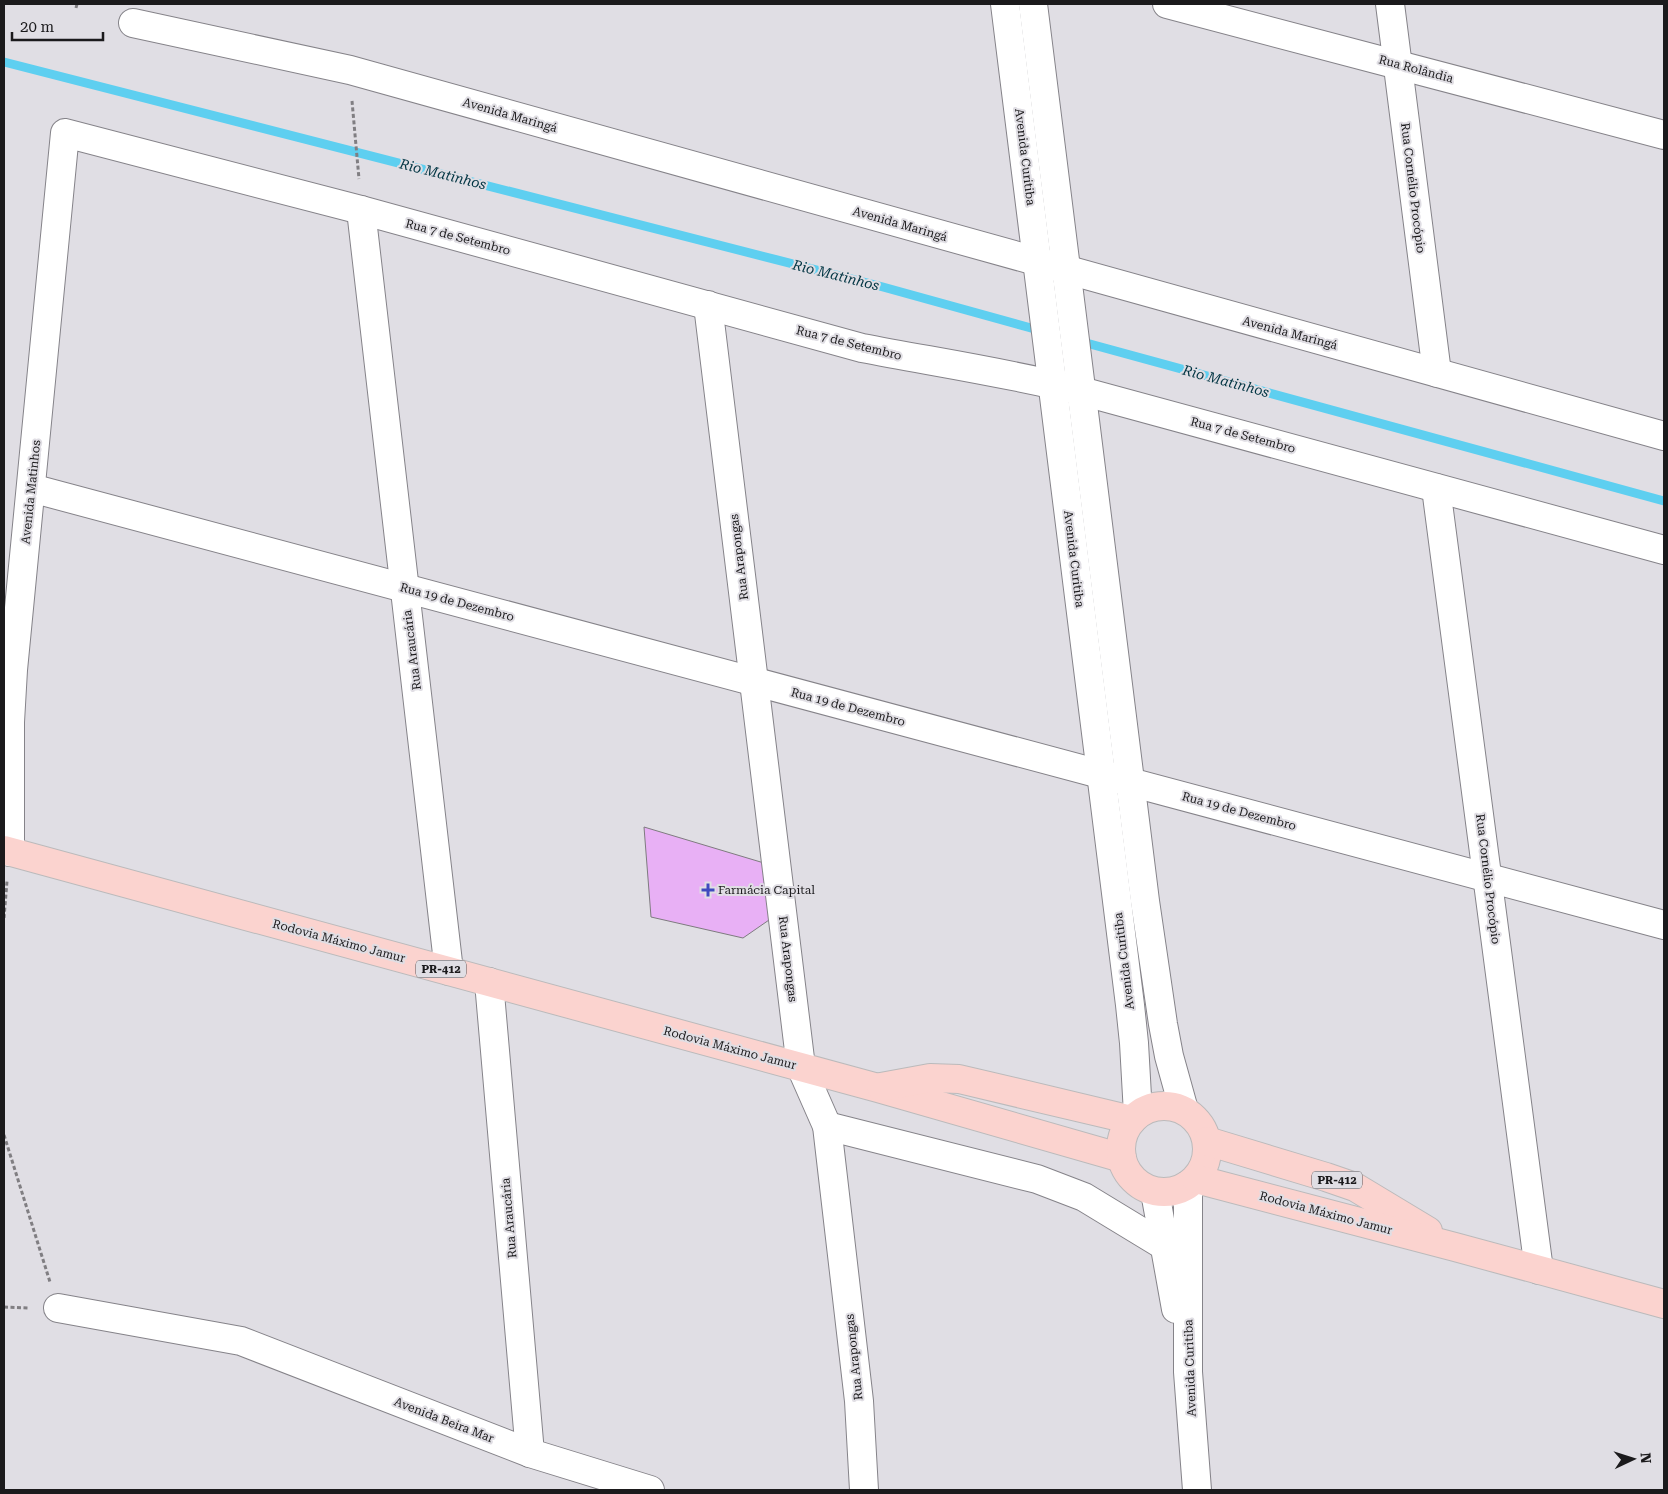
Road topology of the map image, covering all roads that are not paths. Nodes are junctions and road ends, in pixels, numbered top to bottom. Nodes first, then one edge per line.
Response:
1 (1005, 4) edge
2 (1033, 4) edge
3 (1167, 4) edge
4 (1390, 4) edge
5 (133, 22) dead end
6 (1397, 64) junction
7 (65, 133) joint
8 (1664, 135) edge
9 (361, 210) junction
10 (1039, 263) junction
11 (1068, 284) junction
12 (708, 305) junction
13 (1051, 373) junction
14 (1437, 373) junction
15 (1081, 391) junction
16 (1664, 436) edge
17 (31, 488) junction
18 (1436, 488) junction
19 (1664, 550) edge
20 (405, 588) junction
21 (754, 682) junction
22 (1101, 774) junction
23 (1130, 782) junction
24 (7, 851) edge
25 (1488, 878) junction
26 (1664, 925) edge
27 (449, 971) junction
28 (489, 982) junction
29 (802, 1067) junction
30 (878, 1088) junction
31 (1184, 1110) junction
32 (1135, 1117) junction
33 (828, 1126) junction
34 (1207, 1141) junction
35 (1122, 1158) junction
36 (1192, 1182) junction
37 (1155, 1192) junction
38 (1163, 1245) junction
39 (1455, 1247) junction
40 (1539, 1270) junction
41 (1664, 1304) edge
42 (58, 1308) road end
43 (1188, 1372) junction
44 (530, 1453) junction
45 (650, 1490) edge
46 (864, 1490) edge
47 (1197, 1490) edge

1 - 10 street, Avenida Curitiba
2 - 11 street
3 - 6 street, Rua Rolândia
4 - 6 street, Rua Cornélio Procópio
5 - 10 street, Avenida Maringá
6 - 8 street, Rua Rolândia
6 - 14 street, Rua Cornélio Procópio
7 - 9 street, Rua 7 de Setembro
7 - 17 street, Avenida Matinhos
9 - 12 street, Rua 7 de Setembro
9 - 20 street, Rua Araucária
10 - 11 street, Avenida Maringá
10 - 13 street, Avenida Curitiba
11 - 14 street, Avenida Maringá
11 - 15 street
12 - 13 street, Rua 7 de Setembro
12 - 21 street, Rua Arapongas
13 - 15 street, Rua 7 de Setembro
13 - 22 street, Avenida Curitiba
14 - 16 street, Avenida Maringá
15 - 18 street, Rua 7 de Setembro
15 - 23 street
17 - 20 street, Rua 19 de Dezembro
17 - 24 street, Avenida Matinhos
18 - 19 street, Rua 7 de Setembro
18 - 25 street, Rua Cornélio Procópio
20 - 21 street, Rua 19 de Dezembro
20 - 27 street, Rua Araucária
21 - 22 street, Rua 19 de Dezembro
21 - 29 street, Rua Arapongas
22 - 23 street, Rua 19 de Dezembro
22 - 32 street, Avenida Curitiba
23 - 25 street, Rua 19 de Dezembro
23 - 31 street
24 - 27 main road, Rodovia Máximo Jamur / PR-412
25 - 26 street, Rua 19 de Dezembro
25 - 40 street, Rua Cornélio Procópio
27 - 28 main road, Rodovia Máximo Jamur / PR-412
28 - 29 main road, Rodovia Máximo Jamur / PR-412
28 - 44 street, Rua Araucária
29 - 30 main road, Rodovia Máximo Jamur / PR-412
29 - 33 street, Rua Arapongas
30 - 32 main road, Rodovia Máximo Jamur / PR-412
30 - 35 main road, Rodovia Máximo Jamur / PR-412
31 - 32 main road
31 - 34 main road
32 - 35 main road
33 - 38 street
33 - 46 street, Rua Arapongas
34 - 36 main road
34 - 39 main road, Rodovia Máximo Jamur / PR-412
35 - 37 main road
36 - 37 main road
36 - 39 main road, Rodovia Máximo Jamur / PR-412
36 - 43 street, Avenida Curitiba
37 - 38 street
38 - 43 street
39 - 40 main road, Rodovia Máximo Jamur / PR-412
40 - 41 main road, Rodovia Máximo Jamur / PR-412
42 - 44 street, Avenida Beira Mar
43 - 47 street, Avenida Curitiba
44 - 45 street, Avenida Beira Mar

